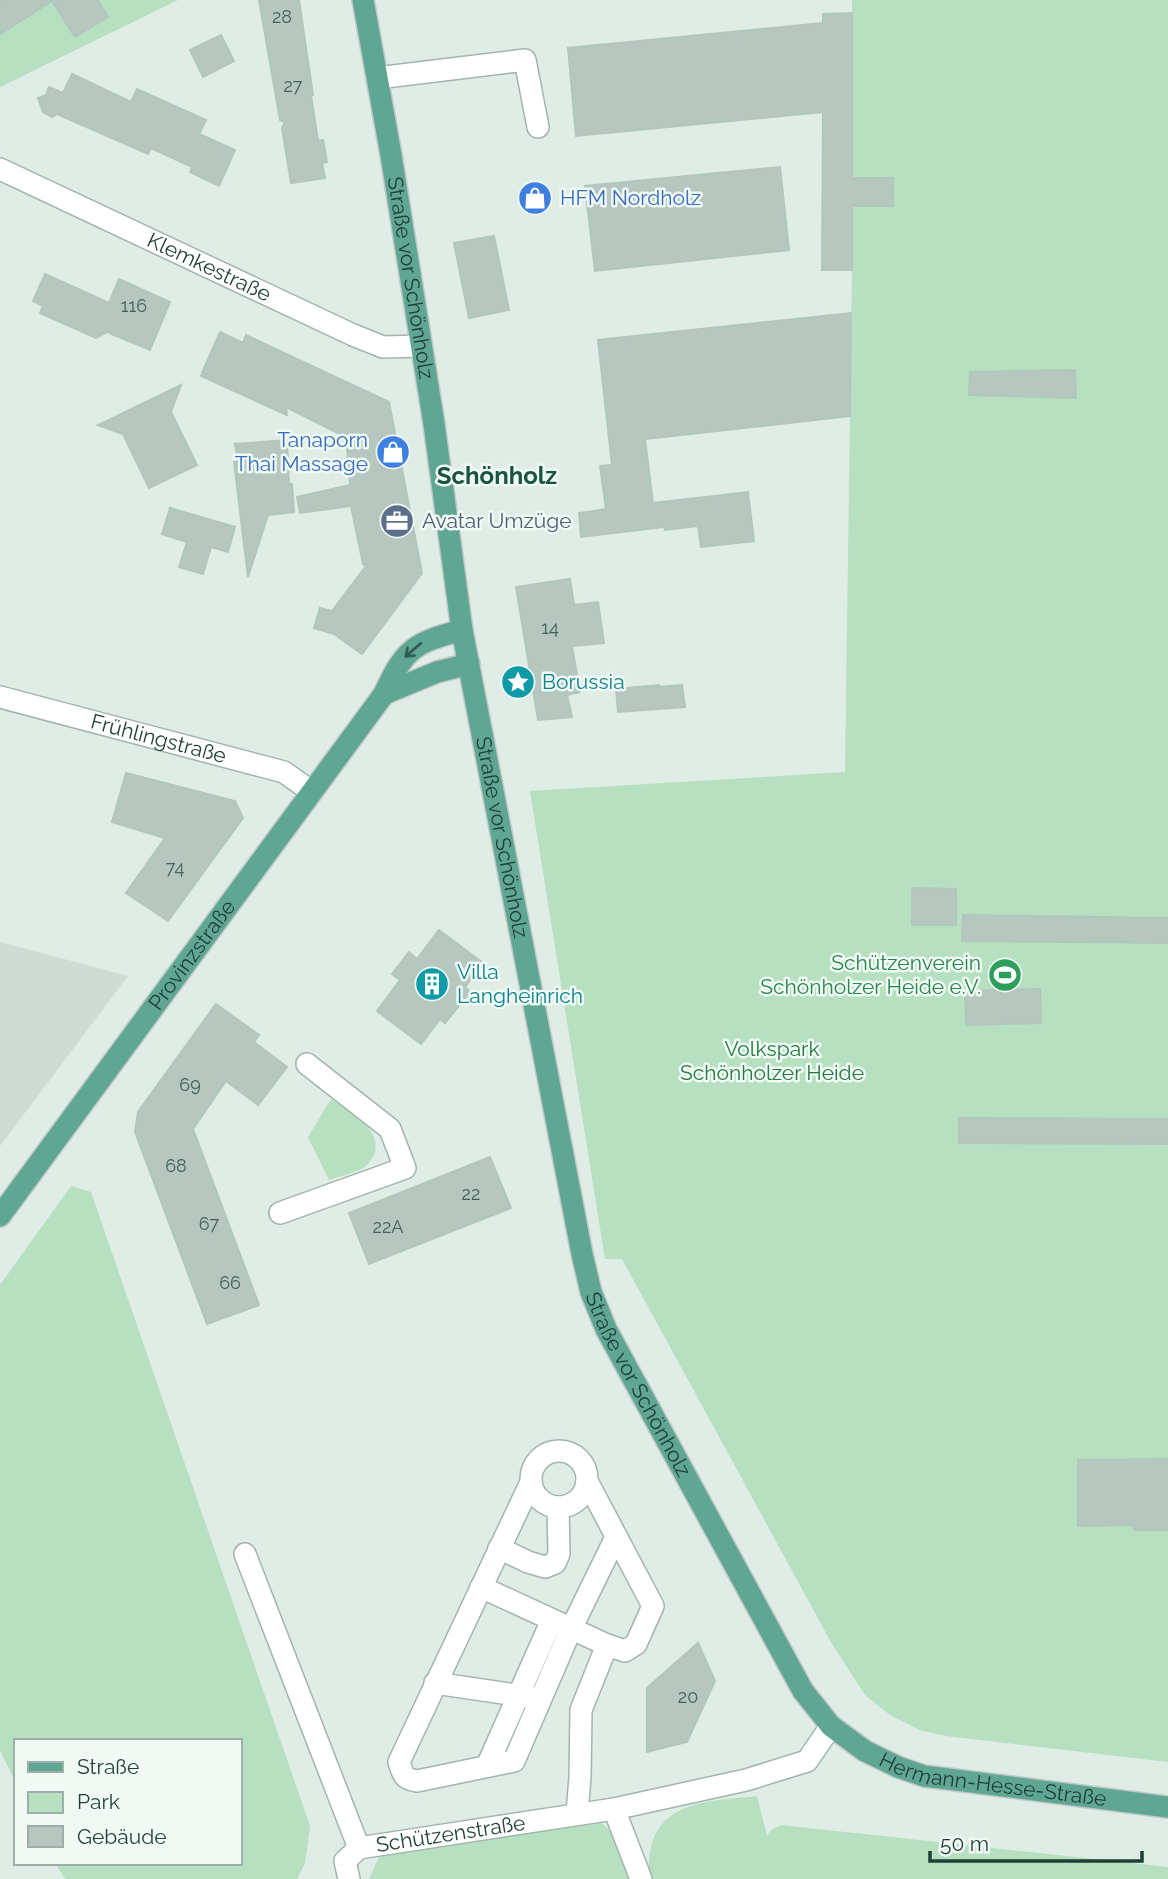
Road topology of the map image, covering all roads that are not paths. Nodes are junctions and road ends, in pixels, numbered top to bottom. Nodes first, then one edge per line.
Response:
1 (363, 0) edge
2 (377, 78) junction
3 (538, 127) dead end
4 (0, 169) edge
5 (421, 346) junction
6 (462, 629) junction
7 (469, 664) junction
8 (384, 694) junction
9 (0, 698) edge
10 (312, 792) junction
11 (307, 1064) dead end
12 (280, 1213) dead end
13 (0, 1216) edge
14 (587, 1481) junction
15 (531, 1482) junction
16 (558, 1507) junction
17 (616, 1537) junction
18 (499, 1548) junction
19 (245, 1554) dead end
20 (481, 1587) junction
21 (562, 1625) junction
22 (607, 1645) junction
23 (435, 1683) junction
24 (518, 1696) junction
25 (540, 1699) junction
26 (831, 1726) junction
27 (486, 1766) junction
28 (1168, 1807) edge
29 (614, 1809) junction
30 (577, 1814) junction
31 (359, 1848) junction
32 (349, 1879) edge
33 (641, 1879) edge

1 - 2 main road, Straße vor Schönholz
2 - 3 street
2 - 5 main road, Straße vor Schönholz
4 - 5 street, Klemkestraße
5 - 6 main road, Straße vor Schönholz
6 - 7 main road, Straße vor Schönholz
6 -> 8 main road, Provinzstraße
7 - 8 main road
7 - 26 main road, Straße vor Schönholz
8 - 10 main road, Provinzstraße
9 - 10 street, Frühlingstraße
10 - 13 main road, Provinzstraße
11 - 12 street
14 - 15 street
14 - 16 street
14 - 17 street
15 - 16 street
15 - 18 street
16 - 18 street
17 - 21 street
17 - 22 street
18 - 20 street
19 - 31 street, Schützenstraße
20 - 21 street
20 - 23 street
21 - 22 street
21 - 24 street
21 - 25 street
22 - 30 street
23 - 24 street
23 - 27 street
24 - 25 street
24 - 27 street
25 - 27 street
26 - 28 main road, Hermann-Hesse-Straße
26 - 29 street, Schützenstraße
29 - 30 street, Schützenstraße
29 - 33 street
30 - 31 street, Schützenstraße
31 - 32 street

